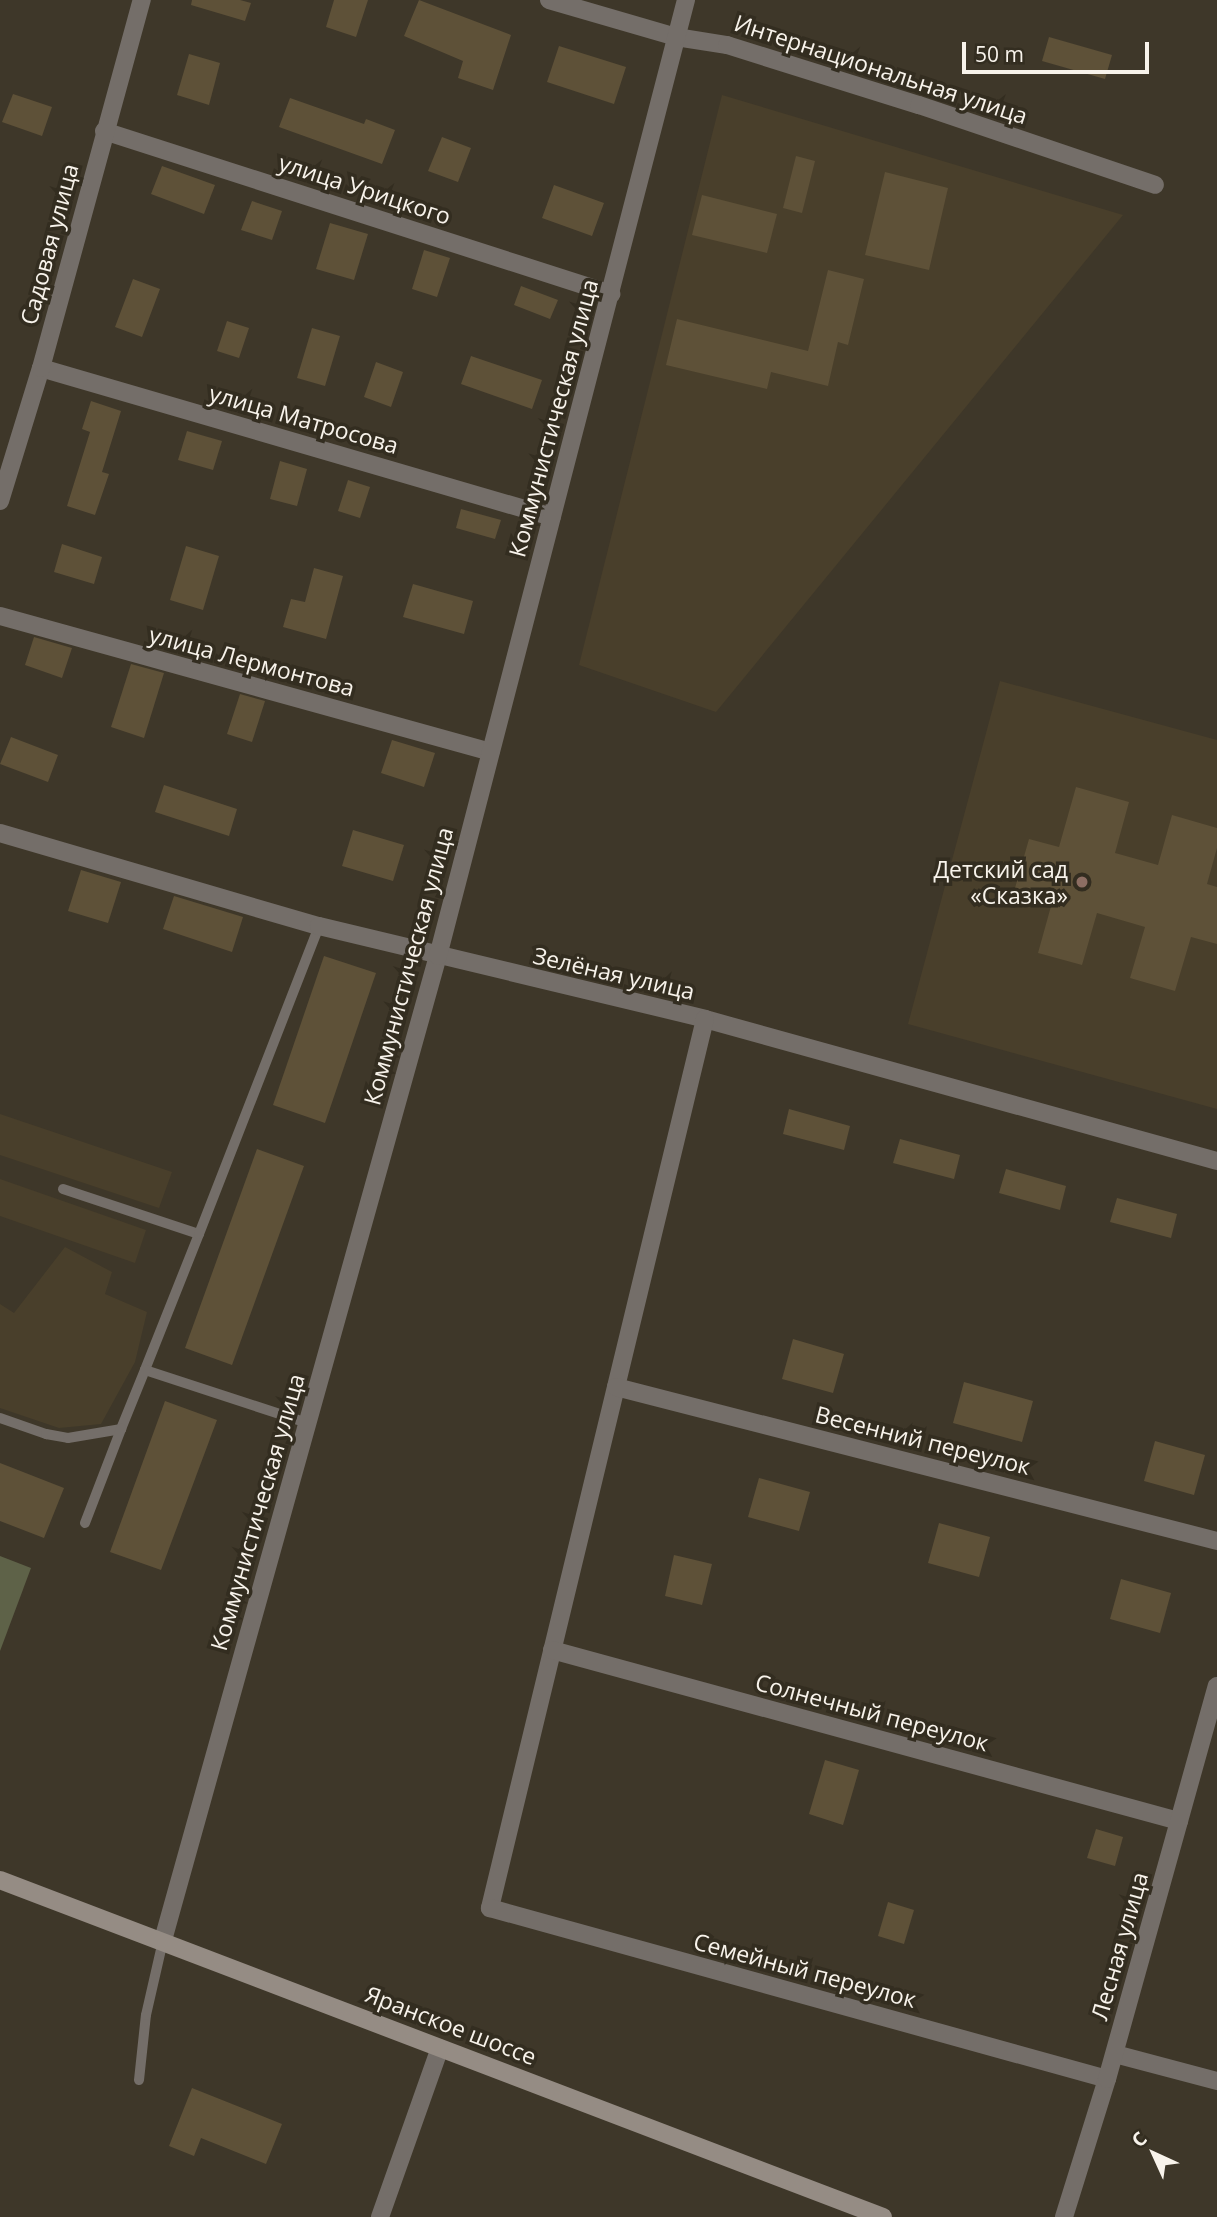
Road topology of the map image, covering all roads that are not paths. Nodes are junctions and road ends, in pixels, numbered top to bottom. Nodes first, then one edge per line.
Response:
1 (142, 0) edge
2 (549, 0) edge
3 (686, 0) edge
4 (676, 37) junction
5 (104, 131) junction
6 (1155, 186) dead end
7 (611, 294) junction
8 (41, 368) junction
9 (0, 501) edge
10 (552, 517) junction
11 (0, 616) edge
12 (491, 752) junction
13 (0, 832) edge
14 (320, 926) junction
15 (438, 956) junction
16 (705, 1020) junction
17 (1217, 1161) edge
18 (63, 1189) dead end
19 (199, 1234) junction
20 (145, 1370) junction
21 (616, 1387) junction
22 (0, 1418) edge
23 (307, 1423) junction
24 (121, 1429) junction
25 (85, 1523) dead end
26 (1217, 1541) edge
27 (552, 1650) junction
28 (1217, 1686) edge
29 (1179, 1821) junction
30 (0, 1880) edge
31 (163, 1940) junction
32 (440, 2048) junction
33 (1115, 2054) junction
34 (1107, 2079) junction
35 (139, 2080) dead end
36 (1217, 2081) edge
37 (380, 2217) edge
38 (883, 2217) edge
39 (1063, 2217) edge

1 - 5 street, Садовая улица
2 - 4 street, Интернациональная улица
3 - 4 street, Коммунистическая улица
4 - 6 street, Интернациональная улица
4 - 7 street, Коммунистическая улица
5 - 7 street, улица Урицкого
5 - 8 street, Садовая улица
7 - 10 street, Коммунистическая улица
8 - 9 street, Садовая улица
8 - 10 street, улица Матросова
10 - 12 street, Коммунистическая улица
11 - 12 street, улица Лермонтова
12 - 15 street, Коммунистическая улица
13 - 14 street, Зелёная улица
14 - 15 street, Зелёная улица
14 - 19 lane
15 - 16 street, Зелёная улица
15 - 23 street, Коммунистическая улица
16 - 17 street, Зелёная улица
16 - 21 street
18 - 19 lane
19 - 20 lane
20 - 23 lane
20 - 24 lane
21 - 26 street, Весенний переулок
21 - 27 street
22 - 24 lane
23 - 31 street, Коммунистическая улица
24 - 25 lane
27 - 29 street, Солнечный переулок
27 - 34 street, Семейный переулок
28 - 29 street, Лесная улица
29 - 33 street, Лесная улица
30 - 31 main road, Яранское шоссе
31 - 32 main road, Яранское шоссе
31 - 35 lane
32 - 37 street
32 - 38 main road, Яранское шоссе
33 - 34 street, Лесная улица
33 - 36 street
34 - 39 street, Лесная улица

